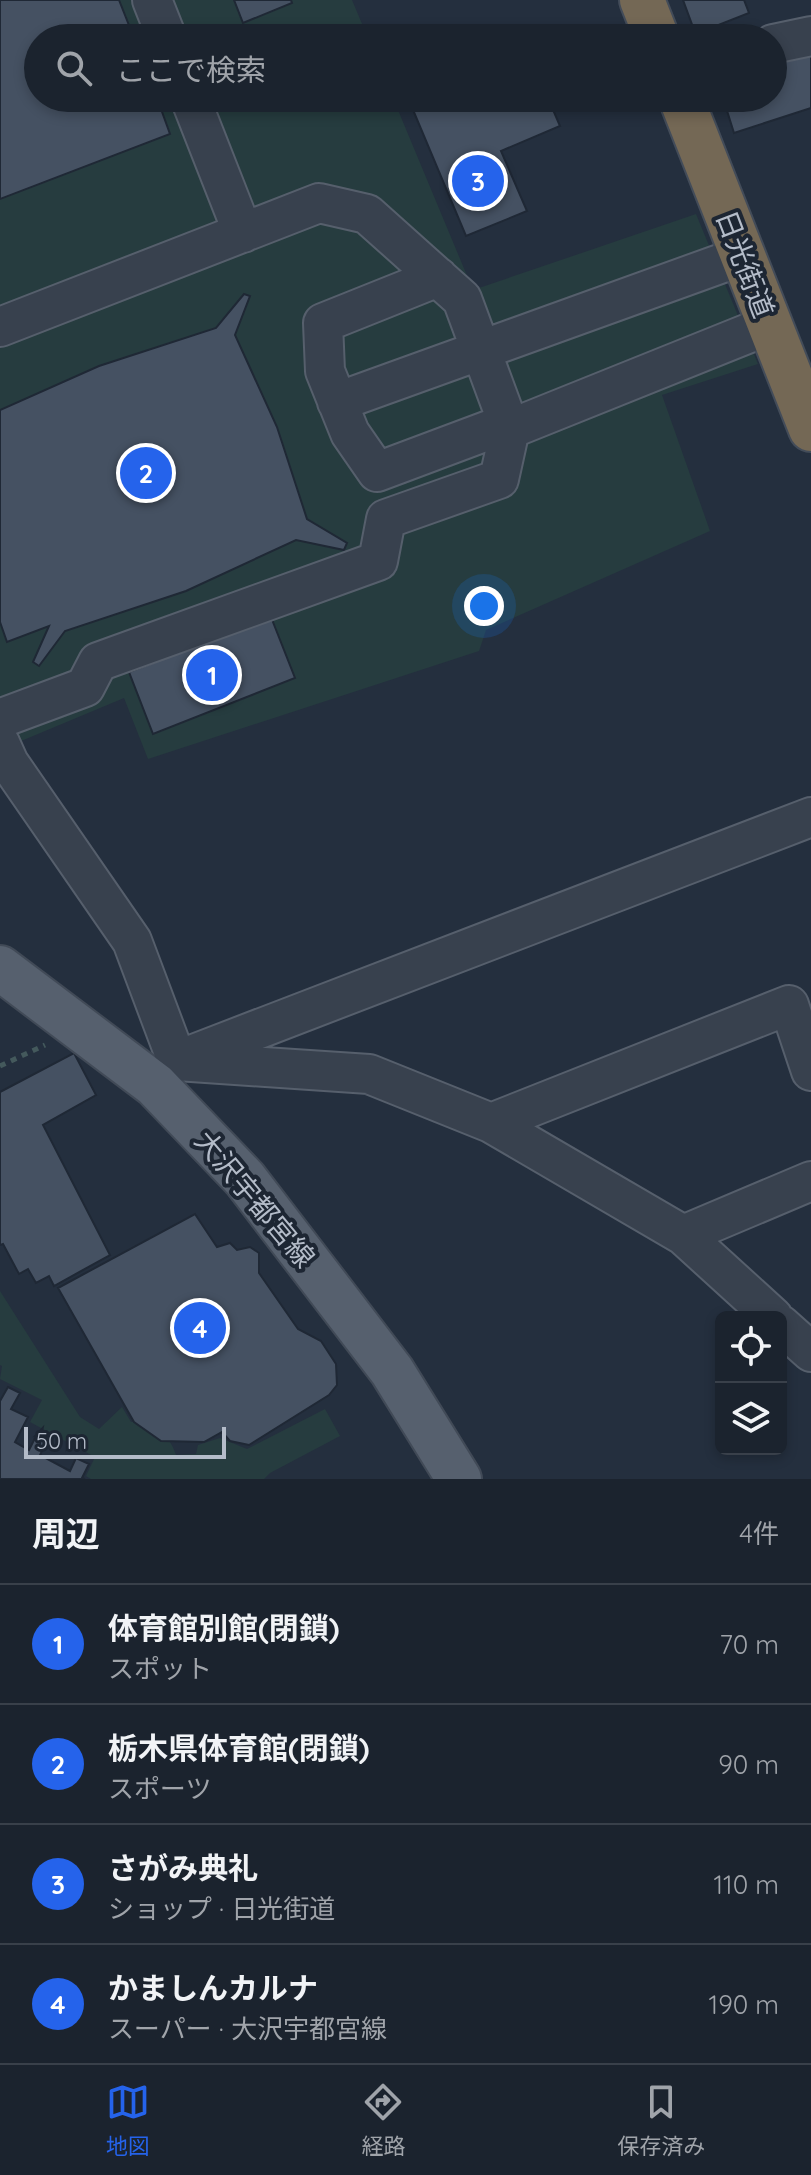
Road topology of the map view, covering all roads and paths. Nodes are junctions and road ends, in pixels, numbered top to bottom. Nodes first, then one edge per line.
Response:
1 (152, 0) edge
2 (642, 0) edge
3 (161, 24) edge
4 (651, 24) edge
5 (811, 36) edge
6 (787, 41) edge
7 (195, 112) edge
8 (686, 112) edge
9 (243, 233) junction
10 (742, 256) junction
11 (438, 277) junction
12 (769, 325) junction
13 (0, 327) edge
14 (480, 351) junction
15 (337, 402) junction
16 (509, 426) junction
17 (811, 429) edge
18 (4, 730) edge
19 (811, 817) edge
20 (0, 968) edge
21 (82, 1027) junction
22 (0, 1066) edge
23 (811, 1071) edge
24 (166, 1073) junction
25 (491, 1123) junction
26 (811, 1181) edge
27 (683, 1235) junction
28 (766, 1311) edge
29 (787, 1330) edge
30 (811, 1352) edge
31 (459, 1479) edge

1 - 3 street
2 - 4 highway
5 - 6 street
7 - 9 street
8 - 10 highway, 日光街道
9 - 11 street
9 - 13 street
10 - 12 highway, 日光街道
10 - 14 street
11 - 14 street
11 - 15 street
12 - 16 street
12 - 17 highway, 日光街道
14 - 15 street
14 - 16 street
15 - 16 street
16 - 18 street
18 - 24 street
19 - 24 street
20 - 21 main road, 大沢宇都宮線
21 - 22 path
21 - 24 main road, 大沢宇都宮線
23 - 25 street
24 - 25 street
24 - 31 main road, 大沢宇都宮線
25 - 27 street
26 - 27 street
27 - 28 street
29 - 30 street

